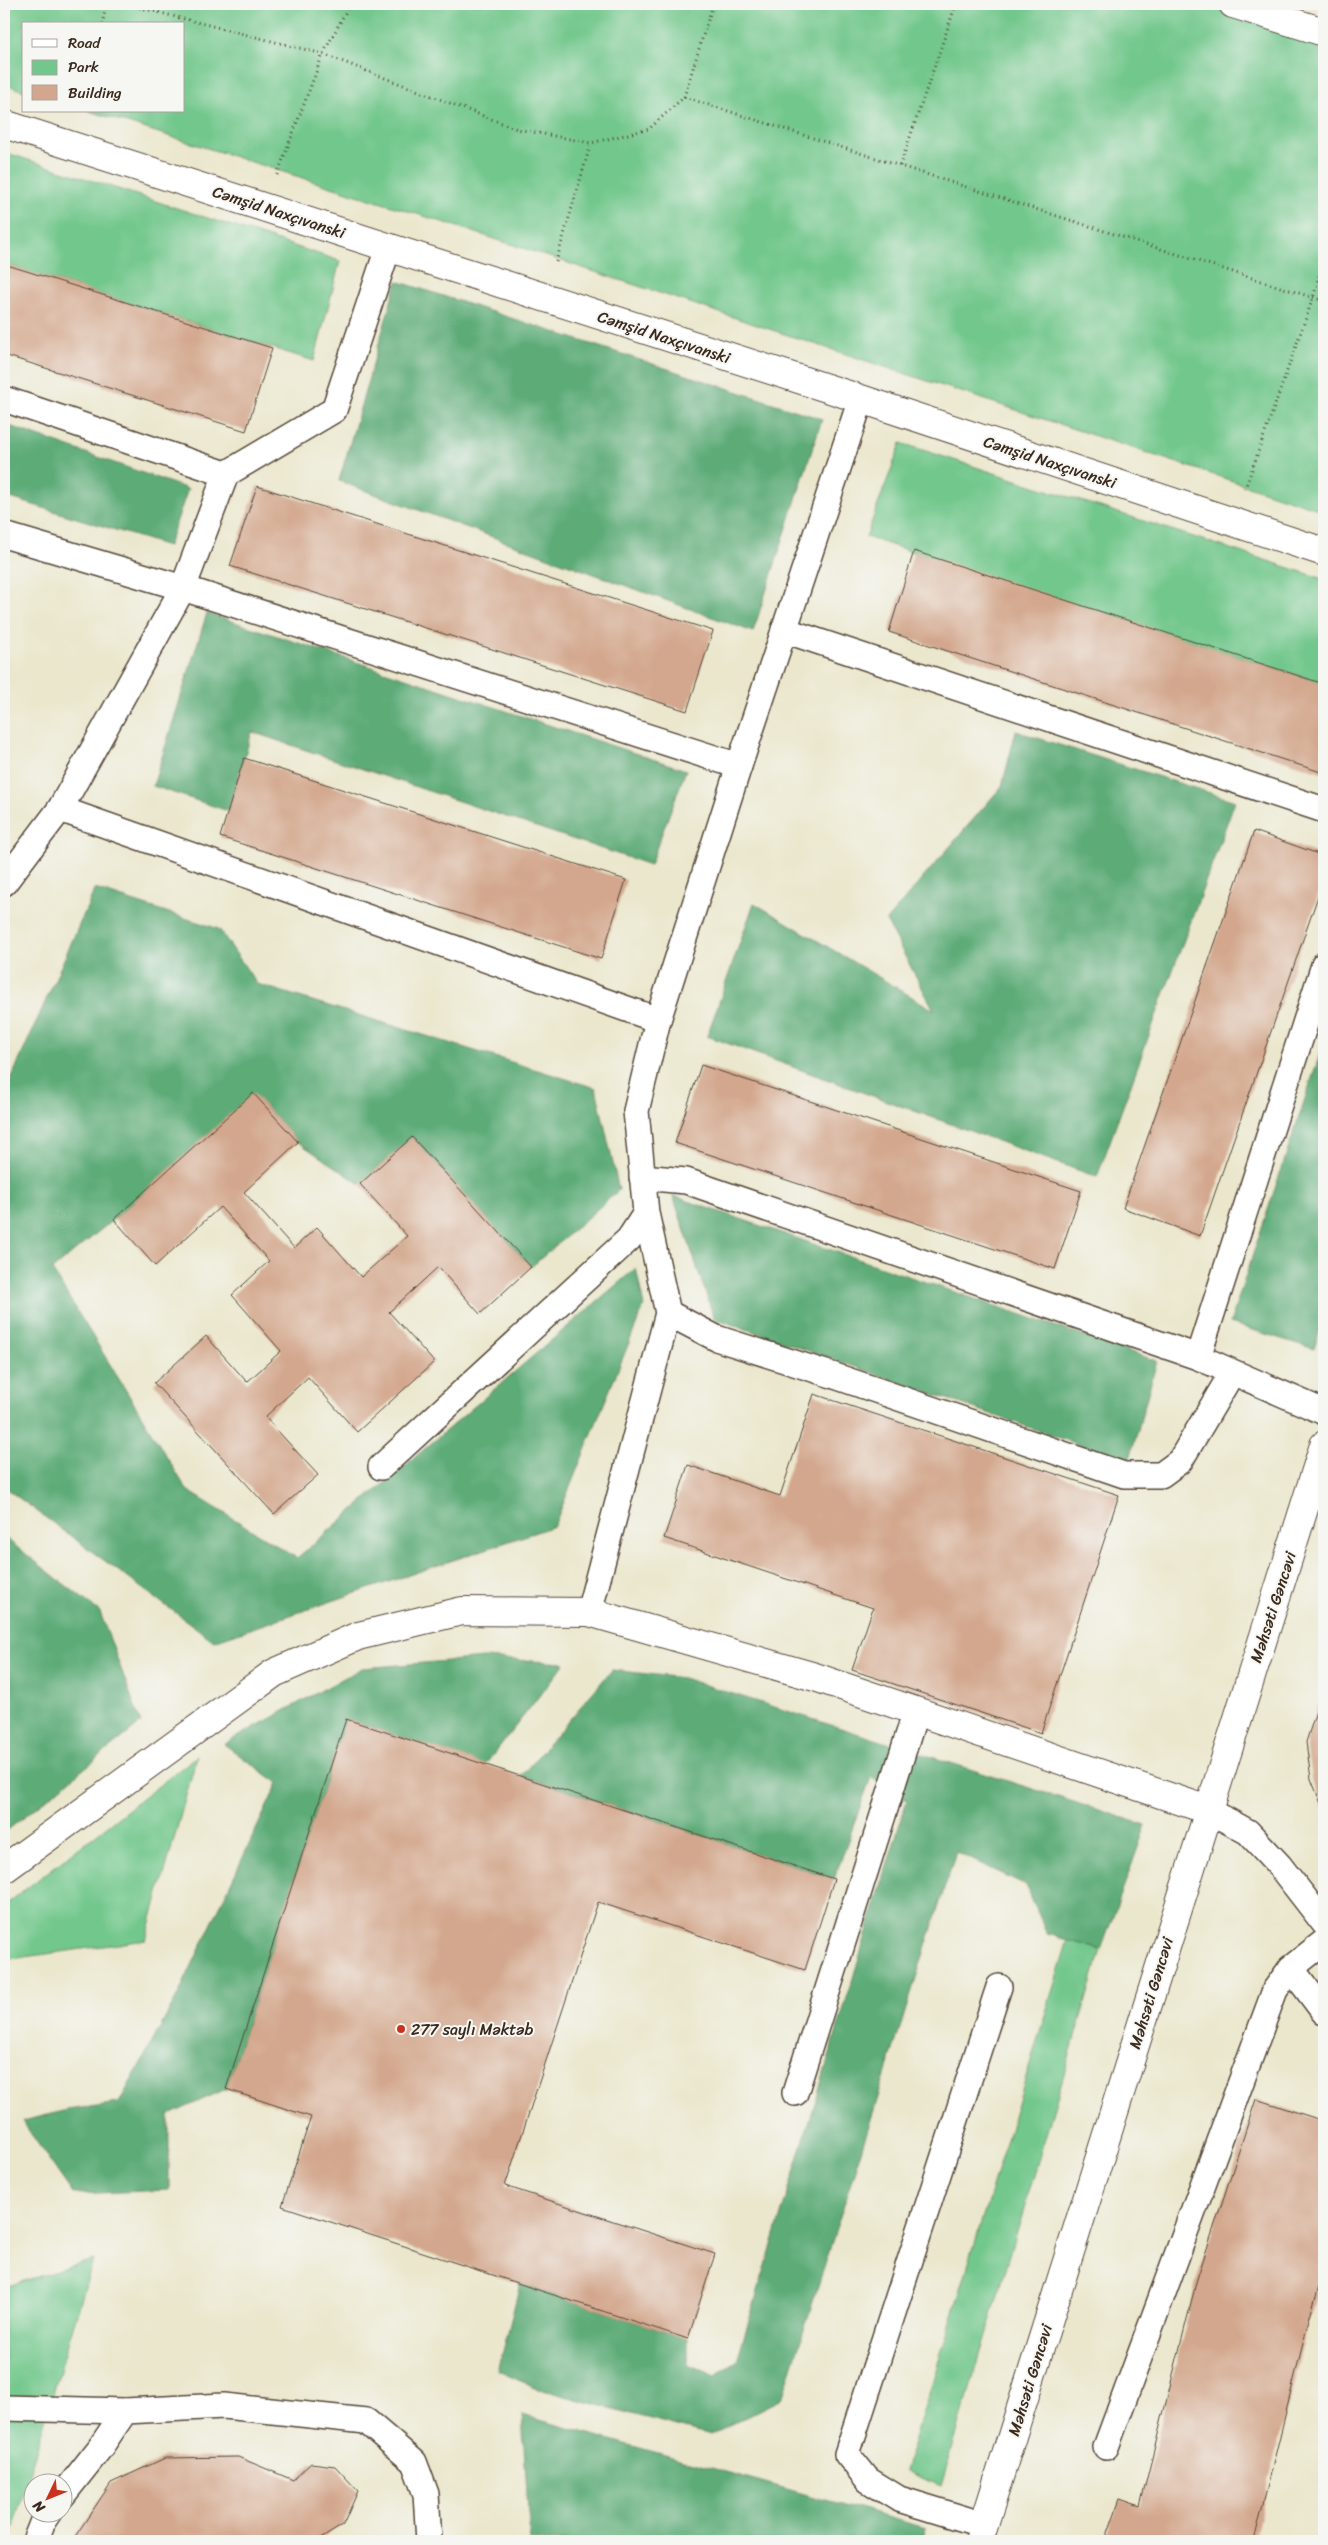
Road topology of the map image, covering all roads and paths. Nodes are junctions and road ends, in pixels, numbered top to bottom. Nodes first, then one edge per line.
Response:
1 (107, 4) edge
2 (125, 4) edge
3 (350, 4) edge
4 (702, 4) edge
5 (956, 4) edge
6 (1233, 4) edge
7 (102, 22) edge
8 (1324, 32) edge
9 (323, 54) junction
10 (684, 97) junction
11 (4, 124) edge
12 (591, 143) junction
13 (900, 166) junction
14 (264, 208) junction
15 (388, 248) junction
16 (1324, 258) edge
17 (544, 298) junction
18 (1313, 298) junction
19 (1324, 301) edge
20 (4, 399) edge
21 (861, 399) junction
22 (226, 474) junction
23 (1233, 522) junction
24 (4, 535) edge
25 (1324, 552) edge
26 (183, 588) junction
27 (784, 630) junction
28 (739, 766) junction
29 (60, 809) junction
30 (1324, 810) edge
31 (4, 883) edge
32 (1324, 965) edge
33 (658, 1020) junction
34 (642, 1177) junction
35 (646, 1213) junction
36 (668, 1313) junction
37 (1198, 1358) junction
38 (1232, 1373) junction
39 (1324, 1412) edge
40 (1324, 1446) edge
41 (381, 1467) dead end
42 (1319, 1481) edge
43 (589, 1612) junction
44 (916, 1711) junction
45 (1208, 1810) junction
46 (4, 1869) edge
47 (1324, 1923) edge
48 (1324, 1942) edge
49 (1292, 1968) junction
50 (999, 1987) dead end
51 (1324, 2012) edge
52 (795, 2093) dead end
53 (4, 2408) edge
54 (125, 2410) junction
55 (1106, 2447) dead end
56 (72, 2483) edge
57 (43, 2522) edge
58 (982, 2533) edge
59 (35, 2541) edge
60 (430, 2541) edge

1 - 7 path
2 - 9 path
3 - 9 path
4 - 10 path
5 - 13 path
6 - 8 street
9 - 12 path
9 - 14 path
10 - 12 path
10 - 13 path
11 - 14 street, Cəmşid Naxçıvanski
12 - 17 path
13 - 18 path
14 - 15 street, Cəmşid Naxçıvanski
15 - 17 street, Cəmşid Naxçıvanski
15 - 22 lane
16 - 18 path
17 - 21 street, Cəmşid Naxçıvanski
18 - 19 path
18 - 23 path
20 - 22 lane
21 - 23 street, Cəmşid Naxçıvanski
21 - 27 lane
22 - 26 lane
23 - 25 street, Cəmşid Naxçıvanski
24 - 26 lane
26 - 28 lane
26 - 29 lane
27 - 28 lane
27 - 30 lane
28 - 33 lane
29 - 31 lane
29 - 33 lane
32 - 37 lane
33 - 34 lane
34 - 35 lane
34 - 37 lane
35 - 36 lane
35 - 41 lane
36 - 38 lane
36 - 43 lane
37 - 38 lane
38 - 39 lane
40 - 42 street, Məhsəti Gəncəvi
42 - 45 street, Məhsəti Gəncəvi
43 - 44 street
43 - 46 street
44 - 45 street
44 - 52 lane
45 - 47 lane
45 - 58 street, Məhsəti Gəncəvi
48 - 49 lane
49 - 51 lane
49 - 55 lane
50 - 58 lane
53 - 54 lane
54 - 56 lane
54 - 60 lane
57 - 59 lane

